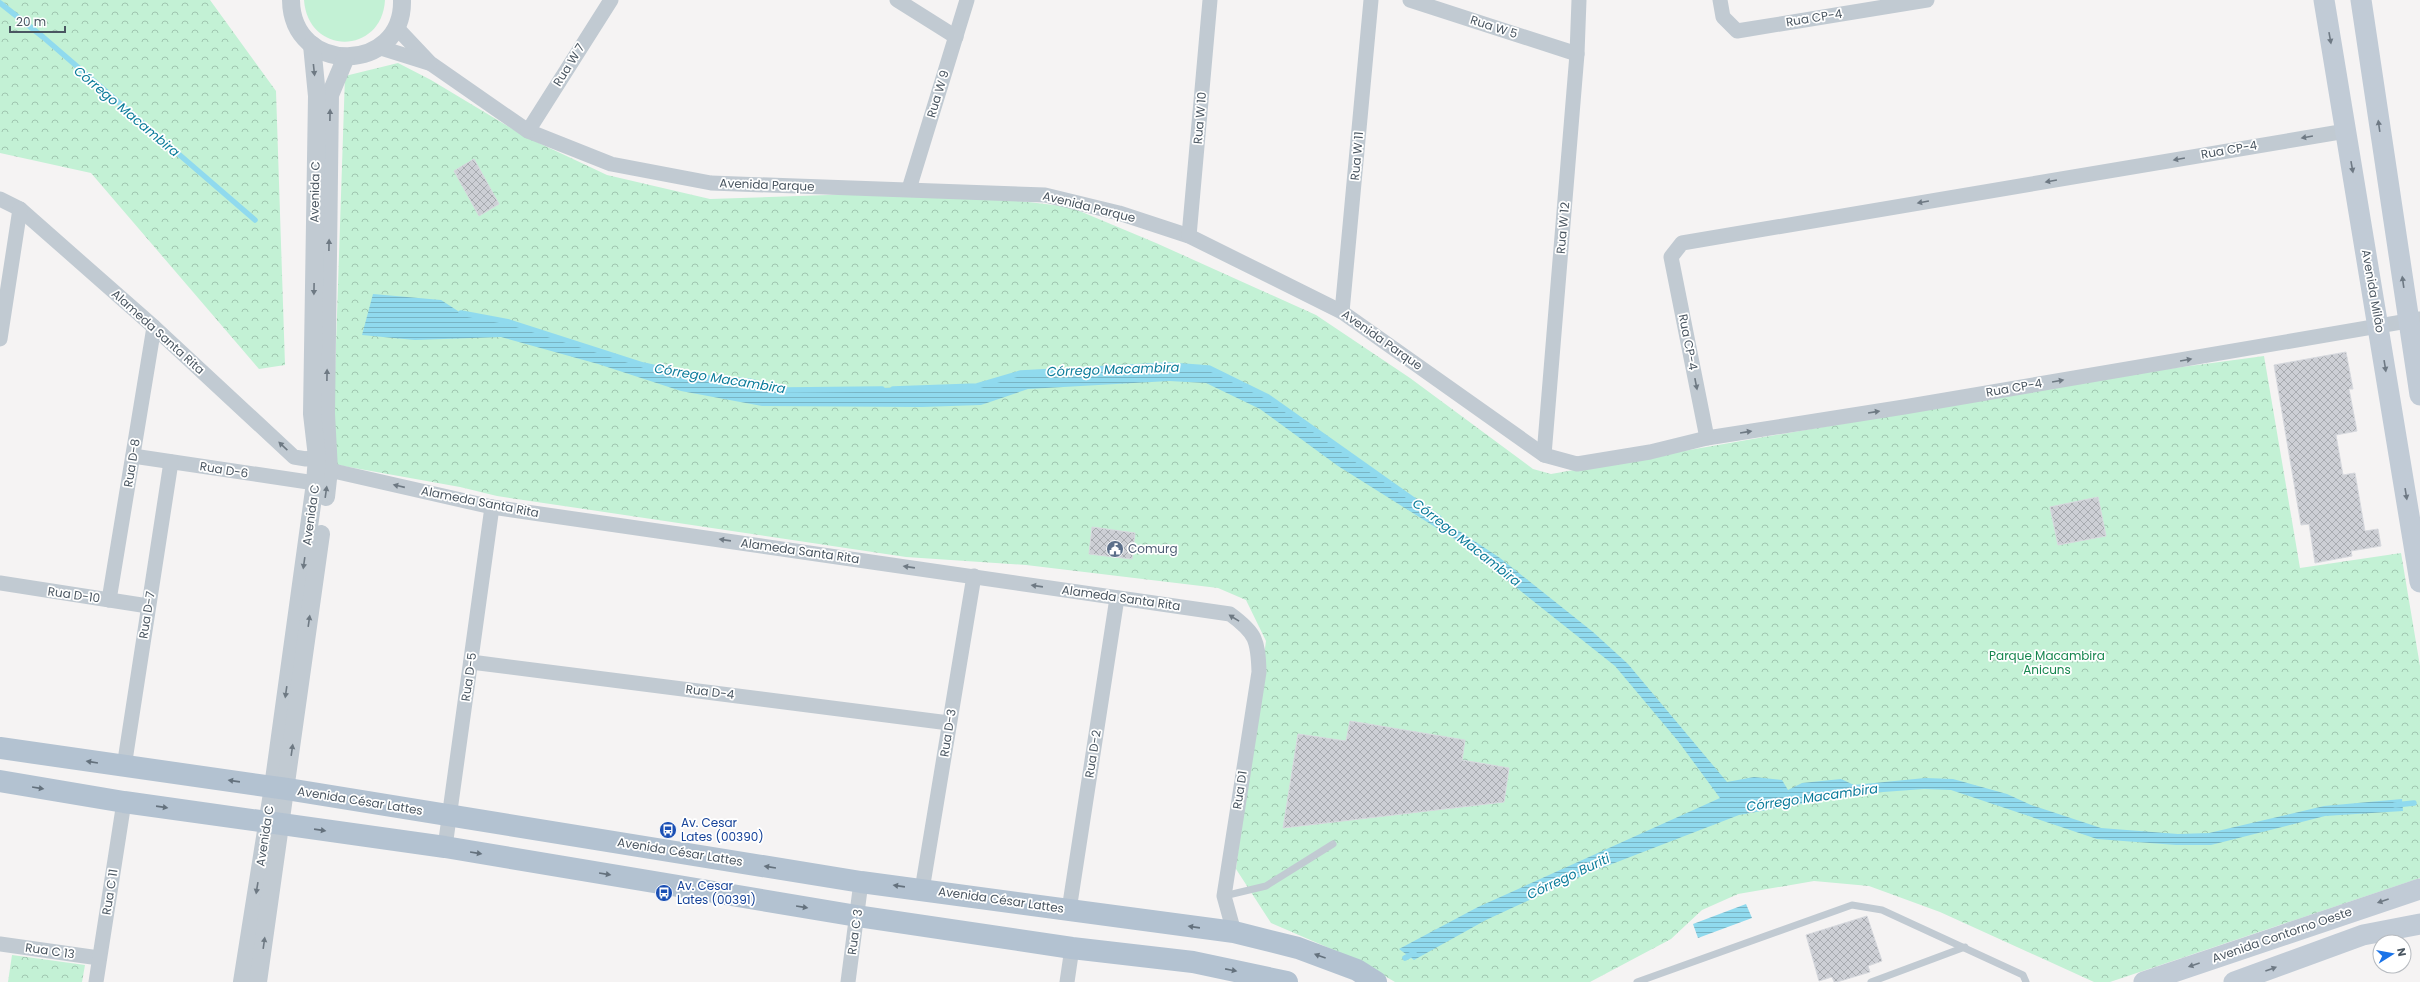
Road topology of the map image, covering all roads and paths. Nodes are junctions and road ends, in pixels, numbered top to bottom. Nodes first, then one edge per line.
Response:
1 (291, 0) edge
2 (402, 0) edge
3 (610, 0) edge
4 (898, 0) edge
5 (967, 0) edge
6 (1210, 0) edge
7 (1372, 0) edge
8 (1410, 0) edge
9 (1579, 0) edge
10 (1720, 0) edge
11 (1927, 0) edge
12 (2324, 0) edge
13 (2360, 0) edge
14 (396, 27) junction
15 (956, 37) junction
16 (312, 45) junction
17 (378, 47) junction
18 (1577, 54) junction
19 (346, 57) junction
20 (430, 63) junction
21 (528, 131) junction
22 (2346, 131) junction
23 (909, 189) junction
24 (0, 199) edge
25 (20, 209) junction
26 (1189, 236) junction
27 (1342, 312) junction
28 (2414, 320) edge
29 (154, 327) junction
30 (2379, 327) junction
31 (0, 339) edge
32 (2420, 395) edge
33 (1707, 438) junction
34 (1544, 455) junction
35 (133, 456) junction
36 (171, 462) junction
37 (323, 464) junction
38 (315, 483) junction
39 (492, 507) junction
40 (974, 576) junction
41 (2420, 582) edge
42 (0, 583) edge
43 (1117, 598) junction
44 (109, 600) junction
45 (148, 606) junction
46 (1258, 647) joint
47 (471, 662) junction
48 (949, 722) junction
49 (0, 748) edge
50 (124, 768) junction
51 (0, 781) edge
52 (280, 788) junction
53 (124, 802) junction
54 (450, 815) junction
55 (274, 823) junction
56 (1333, 844) dead end
57 (445, 848) junction
58 (861, 882) junction
59 (2420, 889) edge
60 (922, 890) junction
61 (1224, 896) junction
62 (1069, 910) junction
63 (857, 916) junction
64 (2420, 924) edge
65 (1234, 932) junction
66 (0, 944) edge
67 (1965, 947) junction
68 (1072, 948) junction
69 (99, 958) junction
70 (96, 982) edge
71 (249, 982) edge
72 (848, 982) edge
73 (1067, 982) edge
74 (1286, 982) edge
75 (1376, 982) edge
76 (1637, 982) edge
77 (1870, 982) edge
78 (2026, 982) edge
79 (2144, 982) edge
80 (2234, 982) edge

1 - 16 street
2 - 14 street
3 - 21 street, Rua W 7
4 - 15 street
5 - 15 street, Rua W 9
6 - 26 street, Rua W 10
7 - 27 street, Rua W 11
8 - 18 street, Rua W 5
9 - 18 street, Rua W 12
10 - 11 street, Rua CP-4
12 -> 22 main road, Avenida Milão
28 -> 13 main road
14 - 17 street
14 - 20 street, Avenida Parque
15 - 23 street, Rua W 9
16 - 19 street
16 -> 37 street, Avenida C
17 - 19 street
17 - 20 street, Avenida Parque
18 - 34 street, Rua W 12
37 -> 19 street, Avenida C
20 - 21 street, Avenida Parque
21 - 23 street, Avenida Parque
22 -> 30 main road, Avenida Milão
22 -> 33 street, Rua CP-4
23 - 26 street, Avenida Parque
24 - 25 street, Alameda Santa Rita
25 - 29 street, Alameda Santa Rita
25 - 31 street
26 - 27 street, Avenida Parque
27 - 34 street, Avenida Parque
28 - 30 street, Rua CP-4
28 - 32 main road
29 - 35 street, Rua D-8
37 -> 29 street, Alameda Santa Rita
33 -> 30 street, Rua CP-4
30 -> 41 main road, Avenida Milão
33 - 34 street, Avenida Parque
35 - 36 street, Rua D-6
35 - 44 street, Rua D-8
36 - 38 street, Rua D-6
36 - 45 street, Rua D-7
37 - 38 street, Avenida C
39 -> 37 street, Alameda Santa Rita
52 -> 37 street, Avenida C
38 -> 52 street, Avenida C
40 -> 39 street, Alameda Santa Rita
39 - 47 street, Rua D-5
43 -> 40 street, Alameda Santa Rita
40 - 48 street, Rua D-3
42 - 44 street, Rua D-10
46 -> 43 street, Alameda Santa Rita
43 - 62 street, Rua D-2
44 - 45 street, Rua D-10
45 - 50 street, Rua D-7
46 - 61 street, Rua D1
47 - 48 street, Rua D-4
47 - 54 street, Rua D-5
48 - 60 street, Rua D-3
50 -> 49 main road, Avenida César Lattes
52 -> 50 main road, Avenida César Lattes
51 -> 53 main road
52 - 54 main road, Avenida César Lattes
52 - 55 street, Avenida C
53 -> 55 main road
53 - 69 street, Rua C 11
54 - 57 street, Rua D-5
58 -> 54 main road, Avenida César Lattes
55 -> 57 main road
55 - 71 street, Avenida C
56 - 61 lane
57 -> 63 main road
60 -> 58 main road, Avenida César Lattes
58 - 63 street, Rua C 3
59 -> 79 main road, Avenida Contorno Oeste
60 - 62 main road, Avenida César Lattes
61 - 65 street, Rua D1
65 -> 62 main road, Avenida César Lattes
63 - 68 main road
63 - 72 street, Rua C 3
80 -> 64 main road
75 -> 65 main road, Avenida César Lattes
66 - 69 street, Rua C 13
67 - 76 lane
67 - 77 lane
67 - 78 lane
68 - 73 street
68 -> 74 main road
69 - 70 street, Rua C 11

